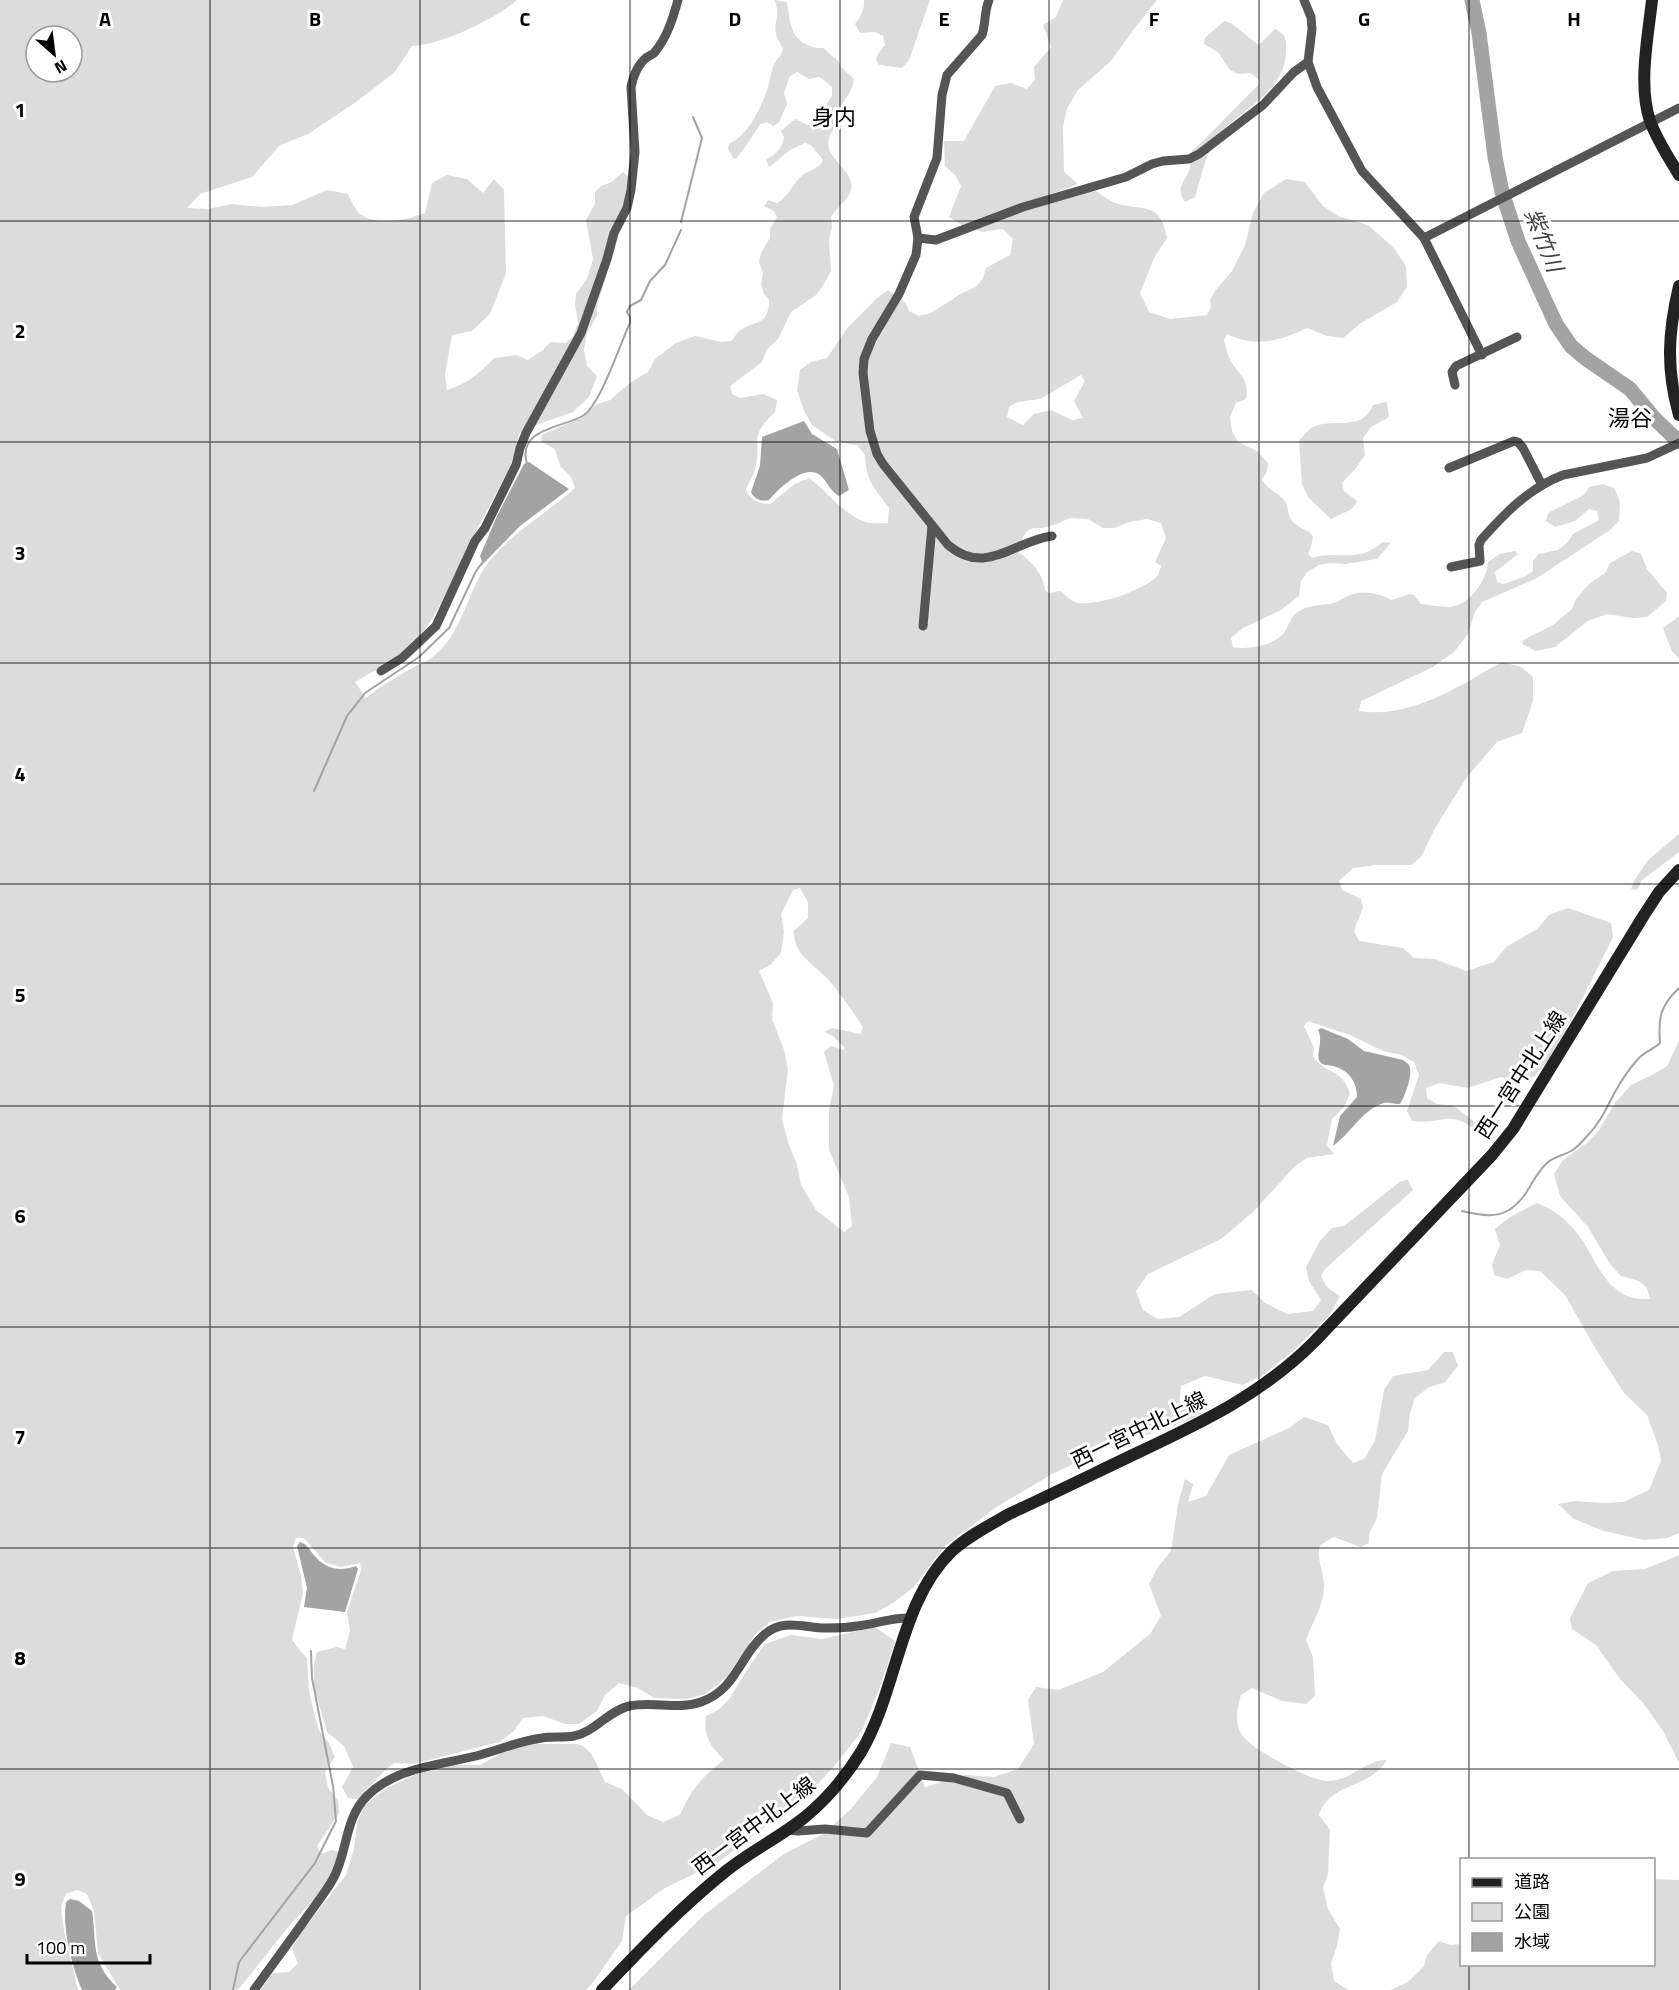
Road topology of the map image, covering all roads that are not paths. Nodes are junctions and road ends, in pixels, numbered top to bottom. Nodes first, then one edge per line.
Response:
1 (678, 0) edge
2 (989, 0) edge
3 (1304, 0) edge
4 (1652, 0) edge
5 (1308, 62) junction
6 (1679, 108) edge
7 (1650, 121) junction
8 (1679, 175) edge
9 (918, 238) junction
10 (1424, 238) junction
11 (1679, 286) edge
12 (1517, 337) dead end
13 (1482, 355) junction
14 (1455, 385) dead end
15 (1679, 415) edge
16 (1676, 445) edge
17 (1449, 468) dead end
18 (1542, 485) junction
19 (932, 526) junction
20 (1052, 536) dead end
21 (1451, 567) dead end
22 (923, 626) dead end
23 (381, 671) dead end
24 (1679, 870) edge
25 (911, 1618) junction
26 (1020, 1820) dead end
27 (786, 1830) junction
28 (254, 1990) edge
29 (602, 1990) edge

1 - 23 street
2 - 9 street
3 - 5 street
4 - 7 main road
5 - 9 street
5 - 10 street
6 - 7 street
7 - 8 main road
7 - 10 street
9 - 19 street
10 - 13 street
11 - 15 main road
12 - 13 street
13 - 14 street
16 - 18 street
17 - 18 street
18 - 21 street
19 - 20 street
19 - 22 street
24 - 25 main road, 西一宮中北上線
25 - 27 main road, 西一宮中北上線
25 - 28 street
26 - 27 street
27 - 29 main road, 西一宮中北上線

